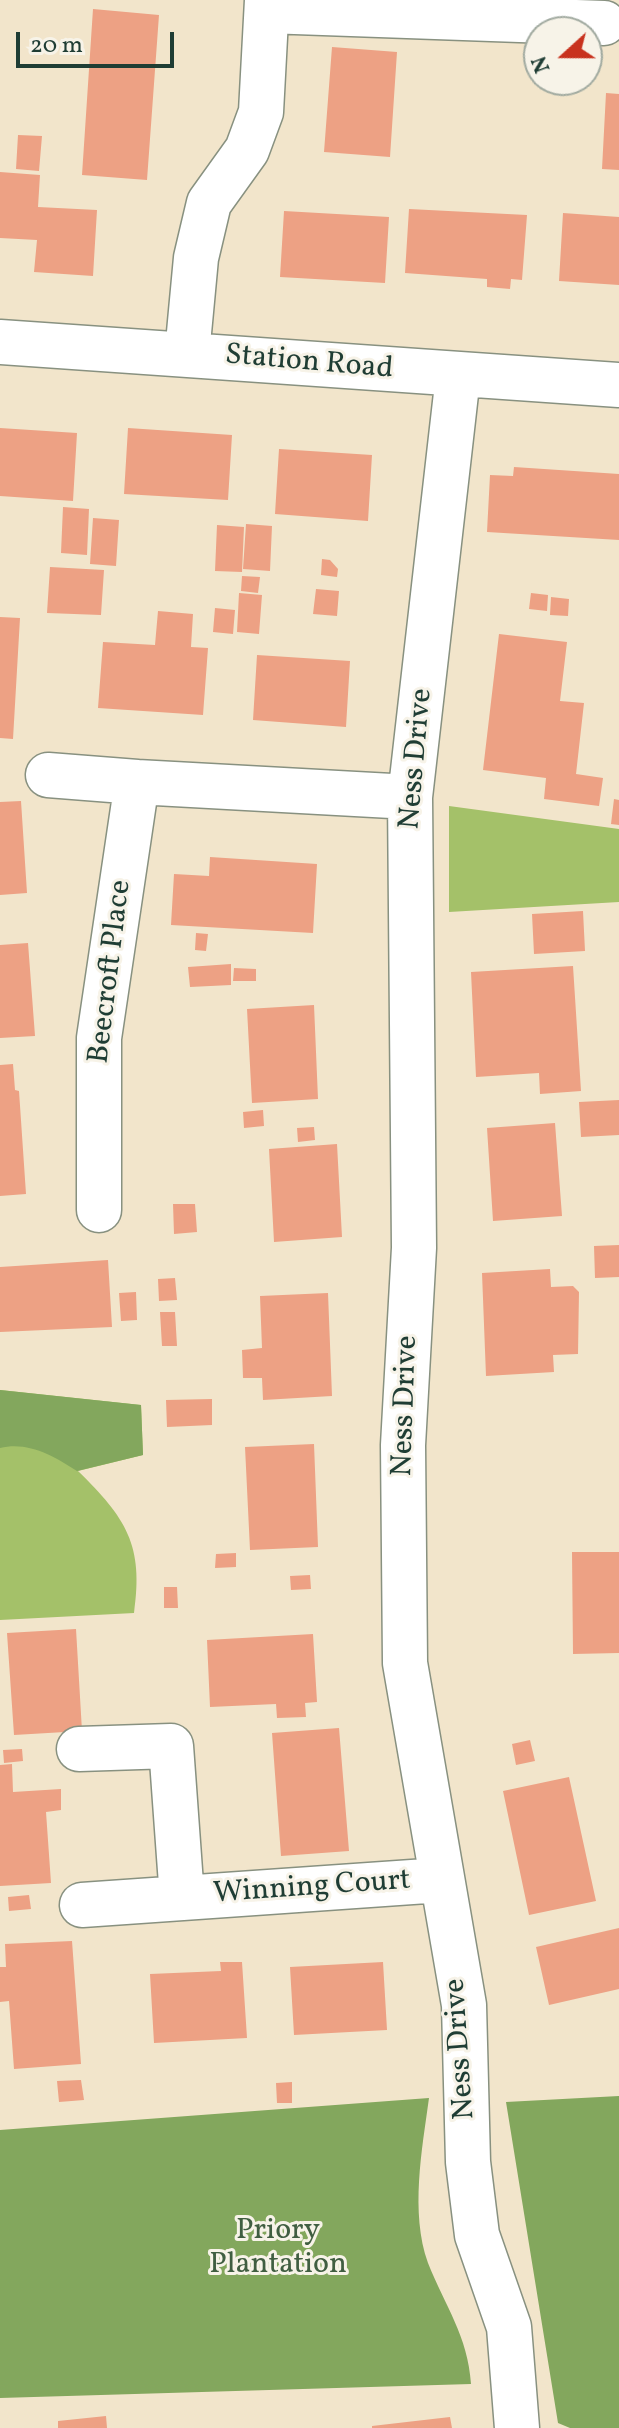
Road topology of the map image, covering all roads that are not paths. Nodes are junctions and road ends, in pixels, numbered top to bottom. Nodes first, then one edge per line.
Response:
1 (267, 5) edge
2 (604, 23) dead end
3 (0, 342) edge
4 (187, 354) junction
5 (458, 376) junction
6 (619, 385) edge
7 (48, 775) dead end
8 (137, 782) junction
9 (410, 797) junction
10 (99, 1210) dead end
11 (79, 1749) dead end
12 (441, 1880) junction
13 (182, 1898) junction
14 (82, 1905) dead end
15 (517, 2428) edge

1 - 2 street
1 - 4 street
3 - 4 street, Station Road
4 - 5 street, Station Road
5 - 6 street, Station Road
5 - 9 street, Ness Drive
7 - 8 street
8 - 9 street
8 - 10 street, Beecroft Place
9 - 12 street, Ness Drive
11 - 13 street, Winning Court
12 - 13 street, Winning Court
12 - 15 street, Ness Drive
13 - 14 street, Winning Court

